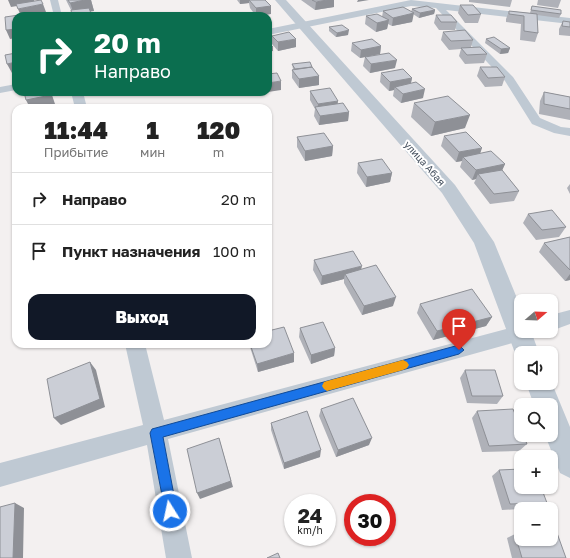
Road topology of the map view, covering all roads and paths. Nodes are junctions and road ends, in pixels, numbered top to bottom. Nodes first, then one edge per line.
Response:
1 (54, 0) edge
2 (280, 0) edge
3 (434, 3) edge
4 (57, 12) edge
5 (570, 21) edge
6 (302, 25) junction
7 (272, 31) edge
8 (12, 87) edge
9 (0, 90) edge
10 (570, 132) edge
11 (514, 311) edge
12 (570, 317) edge
13 (558, 321) edge
14 (514, 334) edge
15 (137, 348) edge
16 (558, 432) edge
17 (156, 433) junction
18 (570, 463) edge
19 (0, 475) edge
20 (179, 558) edge

1 - 4 street
2 - 6 street, улица Абая
3 - 5 street
3 - 6 street
3 - 10 street
6 - 7 street
6 - 11 street, улица Абая
8 - 9 street
12 - 13 street
14 - 17 street
15 - 17 street
16 - 18 street
17 - 19 street
17 - 20 street

